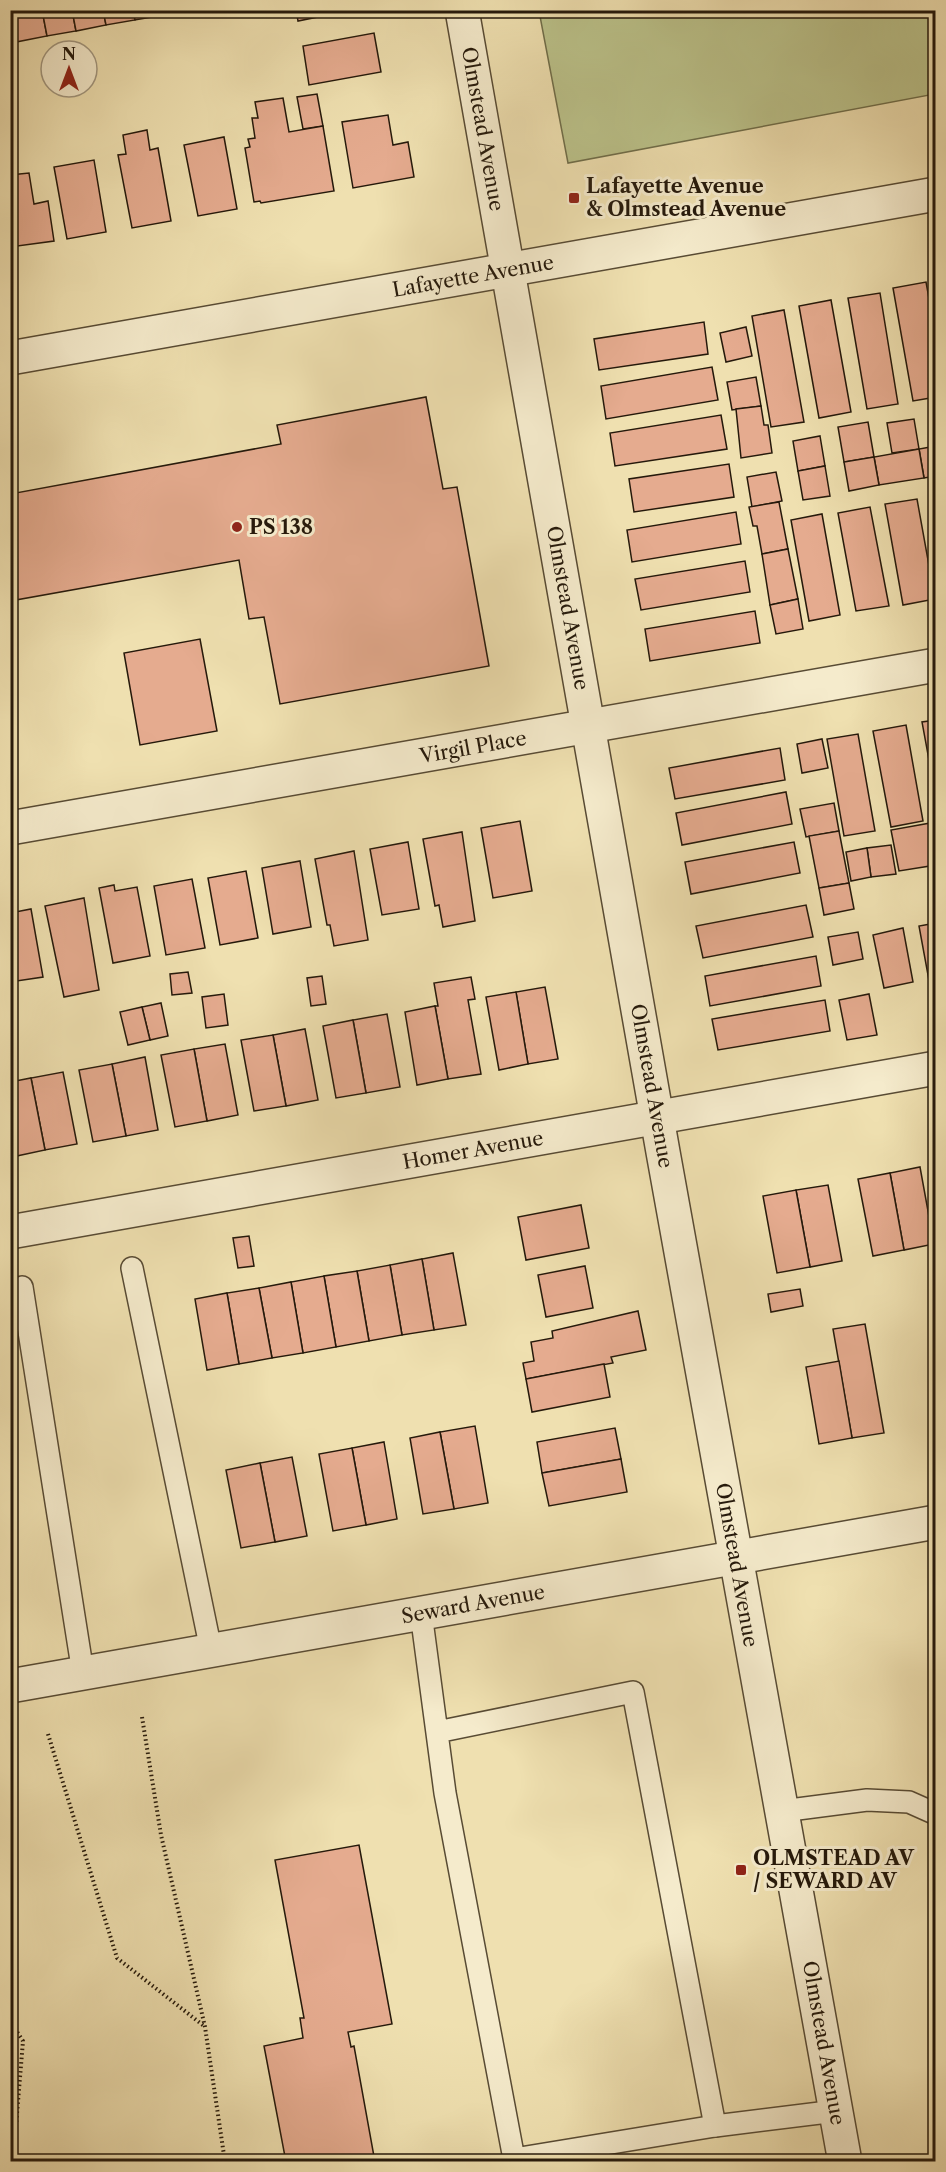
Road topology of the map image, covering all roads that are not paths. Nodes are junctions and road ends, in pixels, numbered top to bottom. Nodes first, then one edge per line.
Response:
1 (462, 10) edge
2 (936, 194) edge
3 (508, 270) junction
4 (10, 358) edge
5 (936, 665) edge
6 (589, 727) junction
7 (10, 828) edge
8 (936, 1068) edge
9 (657, 1117) junction
10 (10, 1232) edge
11 (132, 1269) dead end
12 (22, 1287) dead end
13 (936, 1522) edge
14 (736, 1557) junction
15 (421, 1613) junction
16 (211, 1650) junction
17 (83, 1673) junction
18 (10, 1686) edge
19 (437, 1732) junction
20 (782, 1811) junction
21 (936, 1814) edge
22 (836, 2111) junction
23 (715, 2126) junction
24 (845, 2162) edge

1 - 3 street, Olmstead Avenue
2 - 3 street, Lafayette Avenue
3 - 4 street, Lafayette Avenue
3 - 6 street, Olmstead Avenue
5 - 6 street, Virgil Place
6 - 7 street, Virgil Place
6 - 9 street, Olmstead Avenue
8 - 9 street, Homer Avenue
9 - 10 street, Homer Avenue
9 - 14 street, Olmstead Avenue
11 - 16 lane
12 - 17 lane
13 - 14 street, Seward Avenue
14 - 15 street, Seward Avenue
14 - 20 street, Olmstead Avenue
15 - 16 street, Seward Avenue
15 - 19 lane
16 - 17 street, Seward Avenue
17 - 18 street, Seward Avenue
19 - 23 lane
19 - 23 lane
20 - 21 lane
20 - 22 street, Olmstead Avenue
22 - 23 lane
22 - 24 street, Olmstead Avenue

